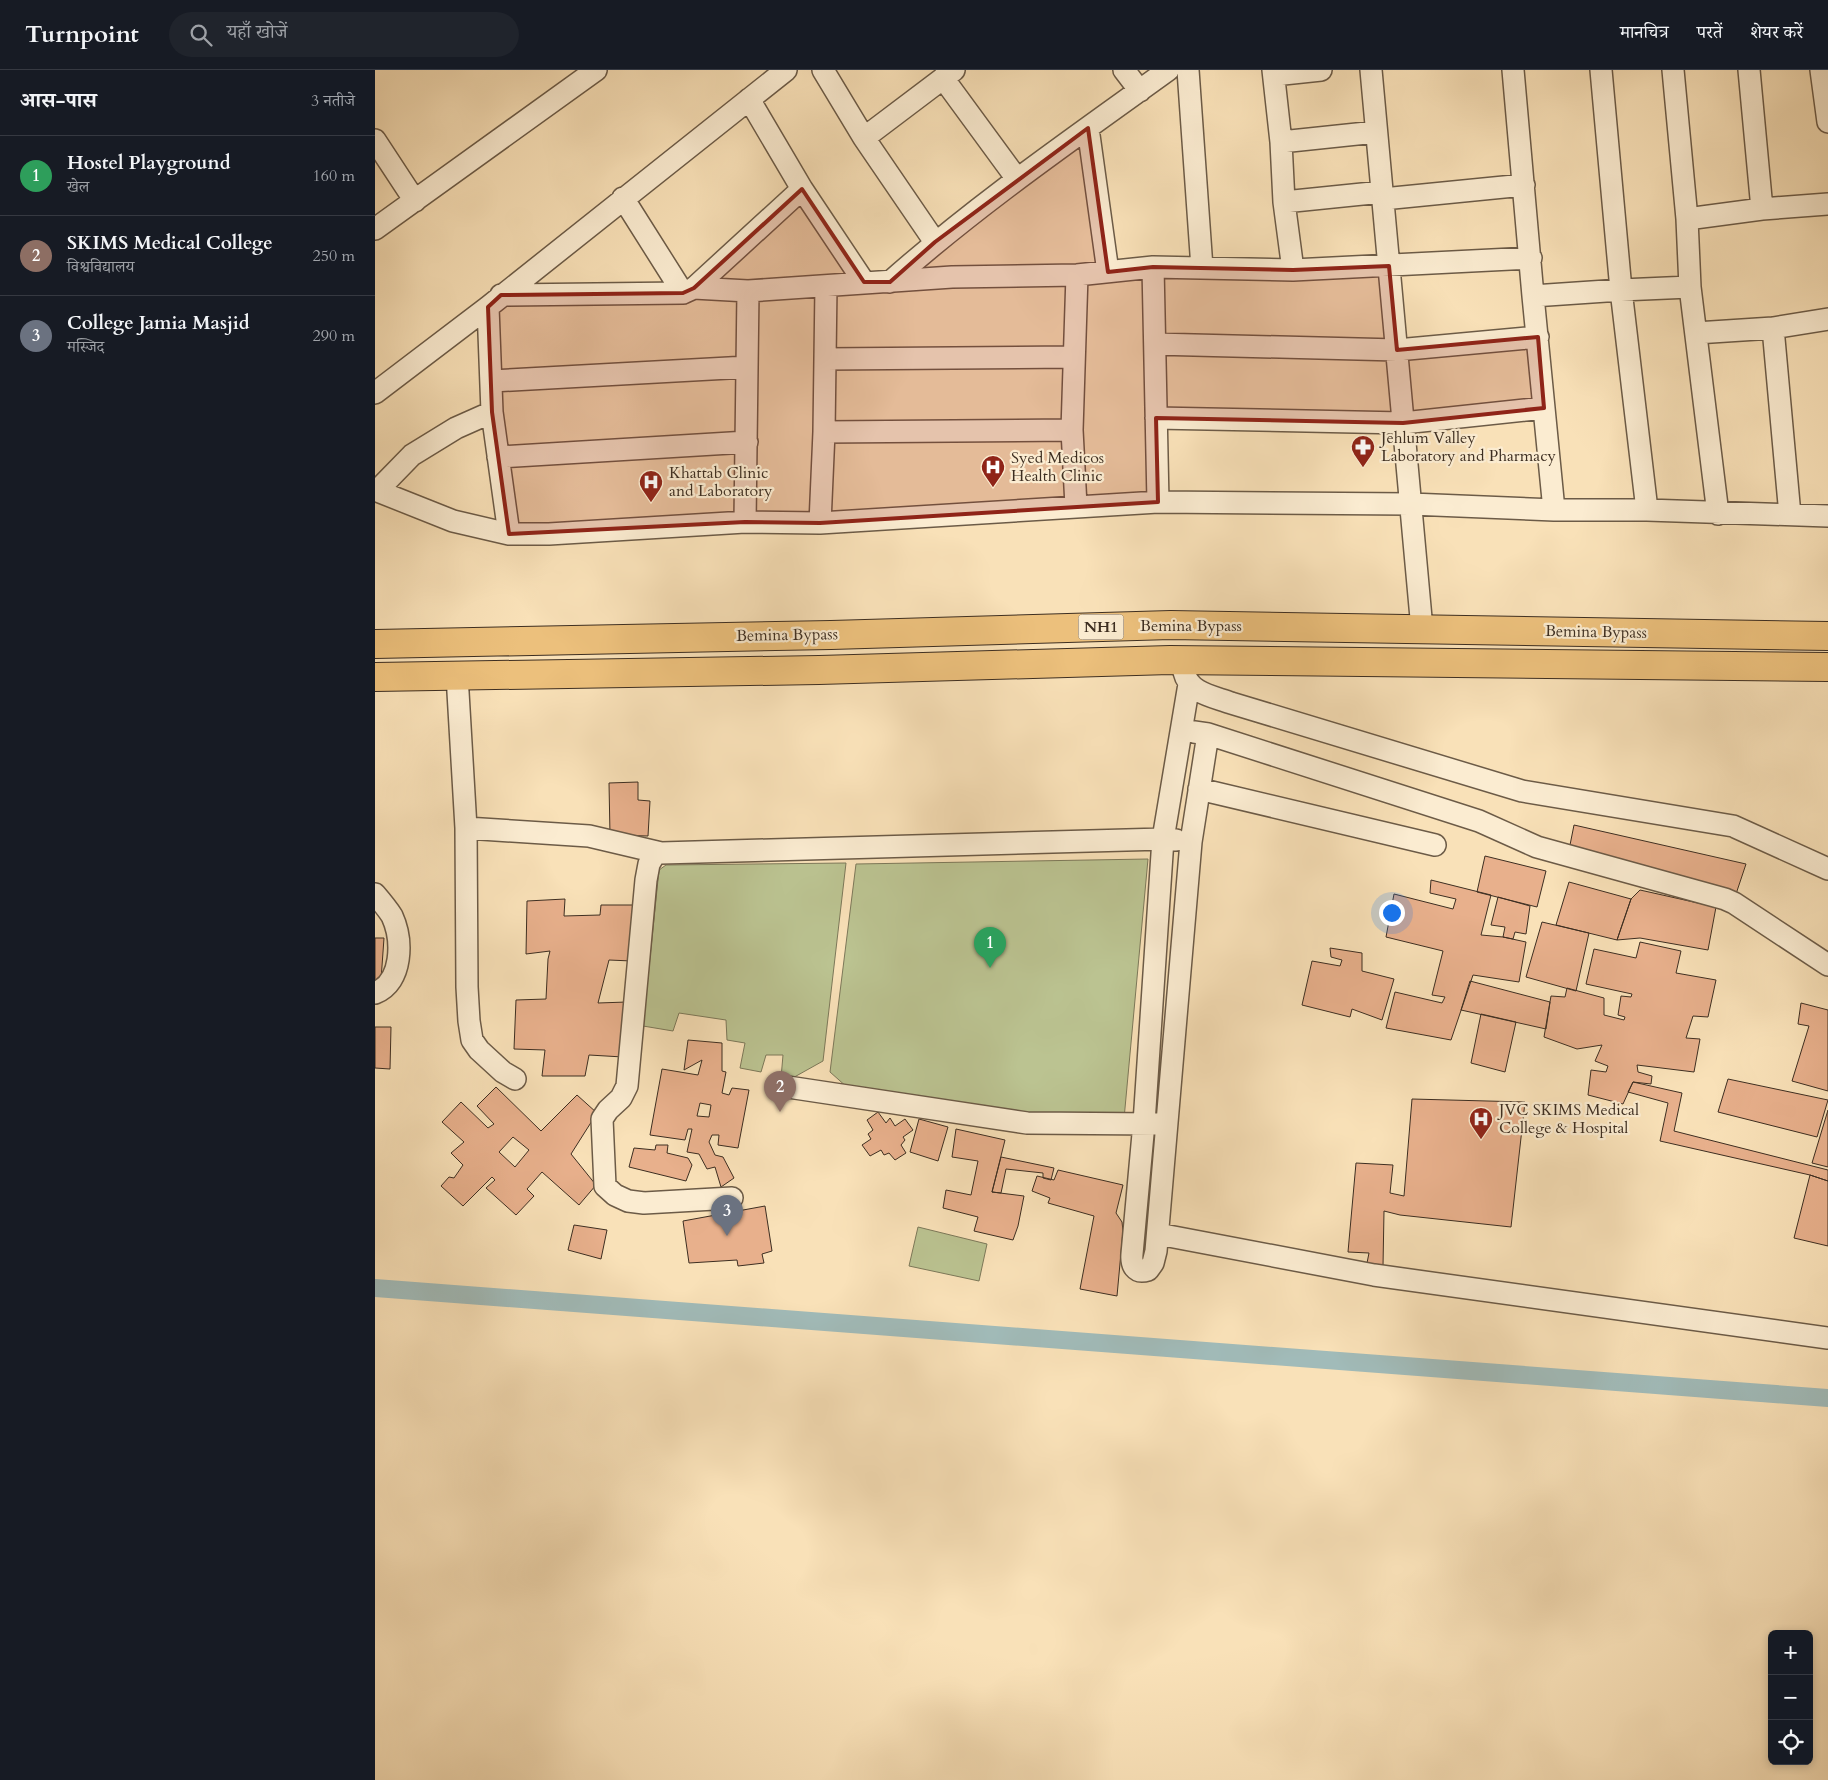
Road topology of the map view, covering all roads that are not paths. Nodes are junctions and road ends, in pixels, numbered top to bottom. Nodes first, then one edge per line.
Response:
1 (786, 70) edge
2 (823, 70) edge
3 (1124, 70) edge
4 (1169, 70) edge
5 (1188, 70) edge
6 (1321, 70) edge
7 (1371, 70) edge
8 (1513, 70) edge
9 (1601, 70) edge
10 (1673, 70) edge
11 (1749, 70) edge
12 (1821, 70) edge
13 (585, 73) edge
14 (1273, 73) edge
15 (949, 74) edge
16 (1140, 91) junction
17 (749, 100) junction
18 (1828, 122) edge
19 (1089, 128) junction
20 (1377, 132) junction
21 (863, 138) junction
22 (375, 140) edge
23 (1281, 142) junction
24 (1017, 179) junction
25 (1524, 185) junction
26 (802, 189) junction
27 (1382, 196) junction
28 (623, 198) junction
29 (415, 201) junction
30 (1284, 202) junction
31 (1828, 204) edge
32 (1762, 209) junction
33 (1687, 218) junction
34 (375, 230) edge
35 (935, 242) junction
36 (1531, 258) junction
37 (1389, 266) junction
38 (1153, 267) junction
39 (1202, 268) junction
40 (1293, 270) junction
41 (1108, 272) junction
42 (1077, 275) junction
43 (864, 282) junction
44 (890, 282) junction
45 (826, 286) junction
46 (1690, 287) junction
47 (748, 290) junction
48 (1621, 290) junction
49 (688, 291) junction
50 (1533, 296) junction
51 (495, 301) junction
52 (1828, 318) edge
53 (1773, 328) junction
54 (1696, 333) junction
55 (1538, 337) junction
56 (1155, 344) junction
57 (1397, 350) junction
58 (1073, 357) junction
59 (825, 359) junction
60 (747, 367) junction
61 (492, 381) junction
62 (375, 393) edge
63 (1545, 408) junction
64 (492, 412) junction
65 (1156, 418) junction
66 (1403, 423) junction
67 (1072, 430) junction
68 (824, 432) junction
69 (747, 442) junction
70 (498, 457) junction
71 (376, 490) edge
72 (1158, 502) junction
73 (1411, 504) junction
74 (1076, 506) junction
75 (1554, 510) junction
76 (1647, 510) junction
77 (1718, 514) junction
78 (1790, 515) junction
79 (1828, 516) edge
80 (745, 522) junction
81 (820, 523) junction
82 (509, 534) junction
83 (1422, 629) junction
84 (1828, 636) edge
85 (375, 644) edge
86 (1828, 667) edge
87 (1185, 672) junction
88 (457, 675) junction
89 (375, 677) edge
90 (1182, 730) junction
91 (1208, 734) junction
92 (1199, 789) junction
93 (466, 828) junction
94 (1163, 839) junction
95 (1191, 842) junction
96 (1435, 845) dead end
97 (656, 852) junction
98 (1828, 869) edge
99 (375, 894) edge
100 (1828, 965) edge
101 (375, 993) edge
102 (515, 1079) dead end
103 (788, 1087) dead end
104 (1144, 1124) junction
105 (1167, 1125) junction
106 (732, 1198) dead end
107 (1158, 1234) junction
108 (1828, 1338) edge

1 - 17 street
2 - 21 street
3 - 16 street
4 - 16 street
5 - 39 street
6 - 14 street
7 - 20 street
8 - 25 street
9 - 48 street
10 - 33 street
11 - 32 street
12 - 18 street
13 - 29 street
14 - 23 street
15 - 21 street
15 - 24 street
16 - 19 street
17 - 26 street
17 - 28 street
19 - 24 street
19 - 41 street
20 - 23 street
20 - 27 street
21 - 35 street
22 - 29 street
23 - 30 street
24 - 35 street
25 - 27 street
25 - 36 street
26 - 43 street
26 - 49 street
27 - 30 street
27 - 37 street
28 - 49 street
28 - 51 street
29 - 34 street
30 - 40 street
31 - 32 street
32 - 33 street
33 - 46 street
35 - 44 street
36 - 37 street
36 - 50 street
37 - 40 street
37 - 57 street
38 - 39 street
38 - 41 street
38 - 56 street
39 - 40 street
41 - 42 street
42 - 44 street
42 - 58 street
43 - 44 street
43 - 45 street
45 - 47 street
45 - 59 street
46 - 48 street
46 - 54 street
47 - 49 street
47 - 60 street
48 - 50 street
48 - 76 street
49 - 51 street
50 - 55 street
51 - 61 street
51 - 62 street
52 - 53 street
53 - 54 street
53 - 78 street
54 - 77 street
55 - 57 street
55 - 63 street
56 - 57 street
56 - 65 street
57 - 66 street
58 - 59 street
58 - 67 street
59 - 68 street
60 - 61 street
60 - 69 street
61 - 64 street
63 - 66 street
63 - 75 street
64 - 70 street
64 - 71 street
65 - 66 street
65 - 72 street
66 - 73 street
67 - 68 street
67 - 74 street
68 - 81 street
69 - 70 street
69 - 80 street
70 - 82 street
71 - 82 street
72 - 73 street
72 - 74 street
73 - 75 street
73 - 83 street
74 - 81 street
75 - 76 street
76 - 77 street
77 - 78 street
78 - 79 street
80 - 81 street
80 - 82 street
83 - 84 highway, Bemina Bypass / NH1
83 - 85 highway, Bemina Bypass / NH1
86 - 87 highway, Bemina Bypass / NH1
87 - 88 highway, Bemina Bypass / NH1
87 - 90 street
87 - 98 street
88 - 89 highway, Bemina Bypass / NH1
88 - 93 street
90 - 91 street
90 - 94 street
91 - 92 street
91 - 100 street
92 - 95 street
92 - 96 street
93 - 97 street
93 - 102 street
94 - 95 street
94 - 97 street
94 - 104 street
95 - 105 street
97 - 106 street
99 - 101 street
103 - 104 street
104 - 105 street
104 - 107 street
105 - 107 street
107 - 108 street

